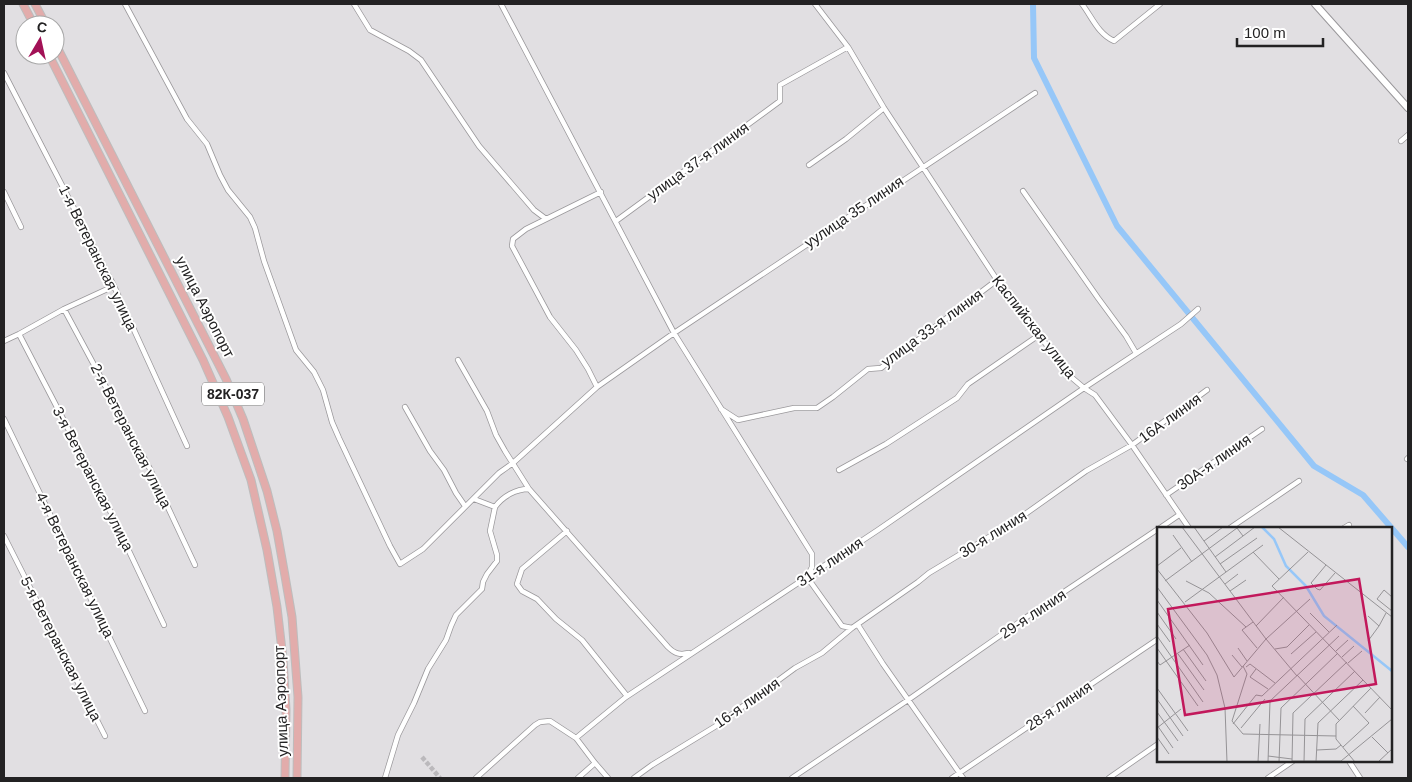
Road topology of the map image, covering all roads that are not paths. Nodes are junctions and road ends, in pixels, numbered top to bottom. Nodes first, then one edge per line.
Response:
1 (125, 4) edge
2 (354, 4) edge
3 (502, 4) edge
4 (815, 4) edge
5 (1082, 4) edge
6 (1160, 4) edge
7 (1315, 4) edge
8 (848, 47) junction
9 (65, 63) edge
10 (54, 65) edge
11 (4, 73) edge
12 (1035, 93) dead end
13 (884, 108) junction
14 (1408, 108) edge
15 (1408, 135) edge
16 (1401, 141) dead end
17 (809, 164) dead end
18 (922, 167) junction
19 (1023, 191) dead end
20 (4, 192) edge
21 (601, 192) junction
22 (546, 219) junction
23 (616, 221) junction
24 (21, 227) dead end
25 (997, 280) junction
26 (114, 286) junction
27 (64, 309) junction
28 (1198, 309) dead end
29 (674, 332) junction
30 (19, 334) junction
31 (1039, 335) junction
32 (4, 341) edge
33 (1136, 353) junction
34 (458, 360) dead end
35 (597, 387) junction
36 (1084, 388) junction
37 (1207, 390) dead end
38 (405, 407) dead end
39 (719, 407) junction
40 (4, 419) edge
41 (1262, 429) dead end
42 (1132, 445) junction
43 (187, 446) dead end
44 (513, 463) junction
45 (839, 470) dead end
46 (1298, 481) dead end
47 (529, 489) junction
48 (1166, 495) junction
49 (474, 499) junction
50 (465, 506) junction
51 (495, 506) junction
52 (1179, 515) junction
53 (1349, 525) dead end
54 (1162, 527) edge
55 (1187, 527) edge
56 (1231, 527) edge
57 (1346, 527) edge
58 (1157, 530) edge
59 (566, 531) junction
60 (4, 536) edge
61 (195, 565) dead end
62 (807, 577) junction
63 (164, 625) dead end
64 (856, 626) junction
65 (1157, 640) edge
66 (696, 651) junction
67 (627, 696) junction
68 (908, 700) junction
69 (145, 710) dead end
70 (104, 736) dead end
71 (576, 738) junction
72 (1157, 745) edge
73 (1292, 762) edge
74 (1349, 762) edge
75 (595, 763) junction
76 (960, 773) junction
77 (285, 778) edge
78 (297, 778) edge
79 (385, 778) edge
80 (476, 778) edge
81 (578, 778) edge
82 (608, 778) edge
83 (634, 778) edge
84 (792, 778) edge
85 (952, 778) edge
86 (963, 778) edge
87 (1108, 778) edge
88 (1268, 778) edge
89 (1360, 778) edge

1 - 50 street, уулица 35 линия
2 - 22 street
3 - 21 street
4 - 8 street, Каспийская улица
5 - 6 street
7 - 14 main road
8 - 13 street, Каспийская улица
8 - 23 street, улица 37-я линия
9 - 78 main road, улица Аэропорт / 82К-037
10 - 77 main road, улица Аэропорт
11 - 26 street, 1-я Ветеранская улица
12 - 18 street, уулица 35 линия
13 - 17 street
13 - 18 street, Каспийская улица
15 - 16 street
18 - 25 street, Каспийская улица
18 - 29 street, уулица 35 линия
19 - 33 street
20 - 24 street
21 - 22 street
21 - 23 street
22 - 35 street
23 - 29 street
25 - 31 street, Каспийская улица
25 - 39 street, улица 33-я линия
26 - 27 street
26 - 43 street, 1-я Ветеранская улица
27 - 30 street
27 - 61 street, 2-я Ветеранская улица
28 - 33 street, 31-я линия
29 - 35 street, уулица 35 линия
29 - 39 street
30 - 32 street
30 - 63 street, 3-я Ветеранская улица
31 - 36 street, Каспийская улица
31 - 45 street
33 - 36 street, 31-я линия
34 - 44 street
35 - 44 street, уулица 35 линия
36 - 42 street, Каспийская улица
36 - 62 street, 31-я линия
37 - 42 street, 16А линия
38 - 50 street
39 - 62 street
40 - 69 street, 4-я Ветеранская улица
41 - 48 street, 30А-я линия
42 - 48 street, Каспийская улица
42 - 64 street, 30-я линия
44 - 47 street
44 - 49 street, уулица 35 линия
46 - 56 street
47 - 51 street
47 - 59 street
48 - 52 street, Каспийская улица
49 - 50 street, уулица 35 линия
49 - 51 street
51 - 79 street
52 - 54 street, 29-я линия
52 - 55 street, Каспийская улица
53 - 57 street
58 - 68 street, 29-я линия
59 - 66 street
59 - 67 street
60 - 70 street, 5-я Ветеранская улица
62 - 64 street
62 - 66 street, 31-я линия
64 - 68 street
64 - 83 street, 16-я линия
65 - 76 street, 28-я линия
66 - 67 street, 31-я линия
67 - 71 street, 31-я линия
68 - 76 street
68 - 84 street, 29-я линия
71 - 75 street
71 - 80 street
72 - 87 street
73 - 88 street
74 - 89 street
75 - 81 street
75 - 82 street
76 - 85 street, 28-я линия
76 - 86 street

